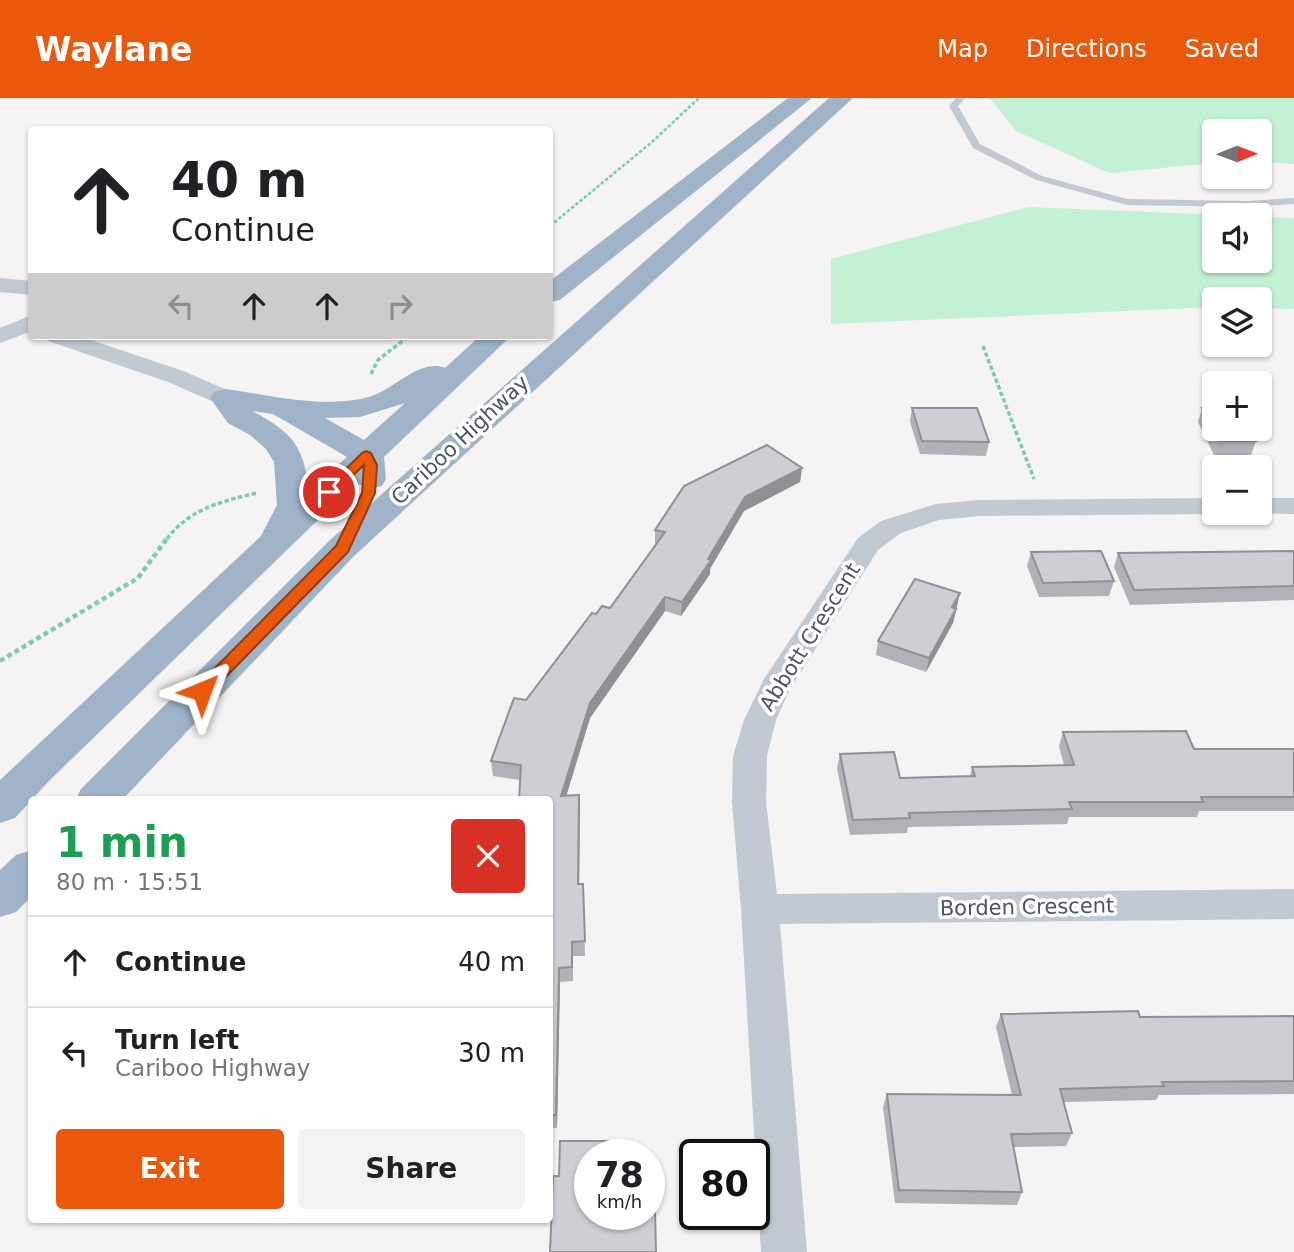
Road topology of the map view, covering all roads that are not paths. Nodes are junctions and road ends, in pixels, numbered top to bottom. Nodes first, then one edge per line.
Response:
1 (801, 98) edge
2 (842, 98) edge
3 (961, 98) edge
4 (1294, 201) edge
5 (0, 285) edge
6 (28, 288) edge
7 (553, 292) edge
8 (28, 325) edge
9 (0, 335) edge
10 (67, 340) edge
11 (492, 340) edge
12 (493, 340) edge
13 (225, 398) junction
14 (280, 406) junction
15 (366, 455) junction
16 (1202, 506) edge
17 (1272, 506) edge
18 (1294, 506) edge
19 (272, 546) junction
20 (342, 548) junction
21 (100, 796) edge
22 (0, 807) edge
23 (28, 871) edge
24 (0, 900) edge
25 (1294, 904) edge
26 (760, 909) junction
27 (784, 1252) edge

1 - 7 highway
2 - 20 highway, Cariboo Highway
3 - 4 lane
5 - 6 street
8 - 9 street
10 - 13 street
11 - 14 highway
12 - 15 highway
13 - 14 highway
13 - 19 highway
14 - 15 highway
15 - 19 highway
15 - 20 highway
16 - 26 street, Abbott Crescent
17 - 18 street
19 - 22 highway
20 - 21 highway, Cariboo Highway
23 - 24 highway
25 - 26 street, Borden Crescent
26 - 27 street, Abbott Crescent

